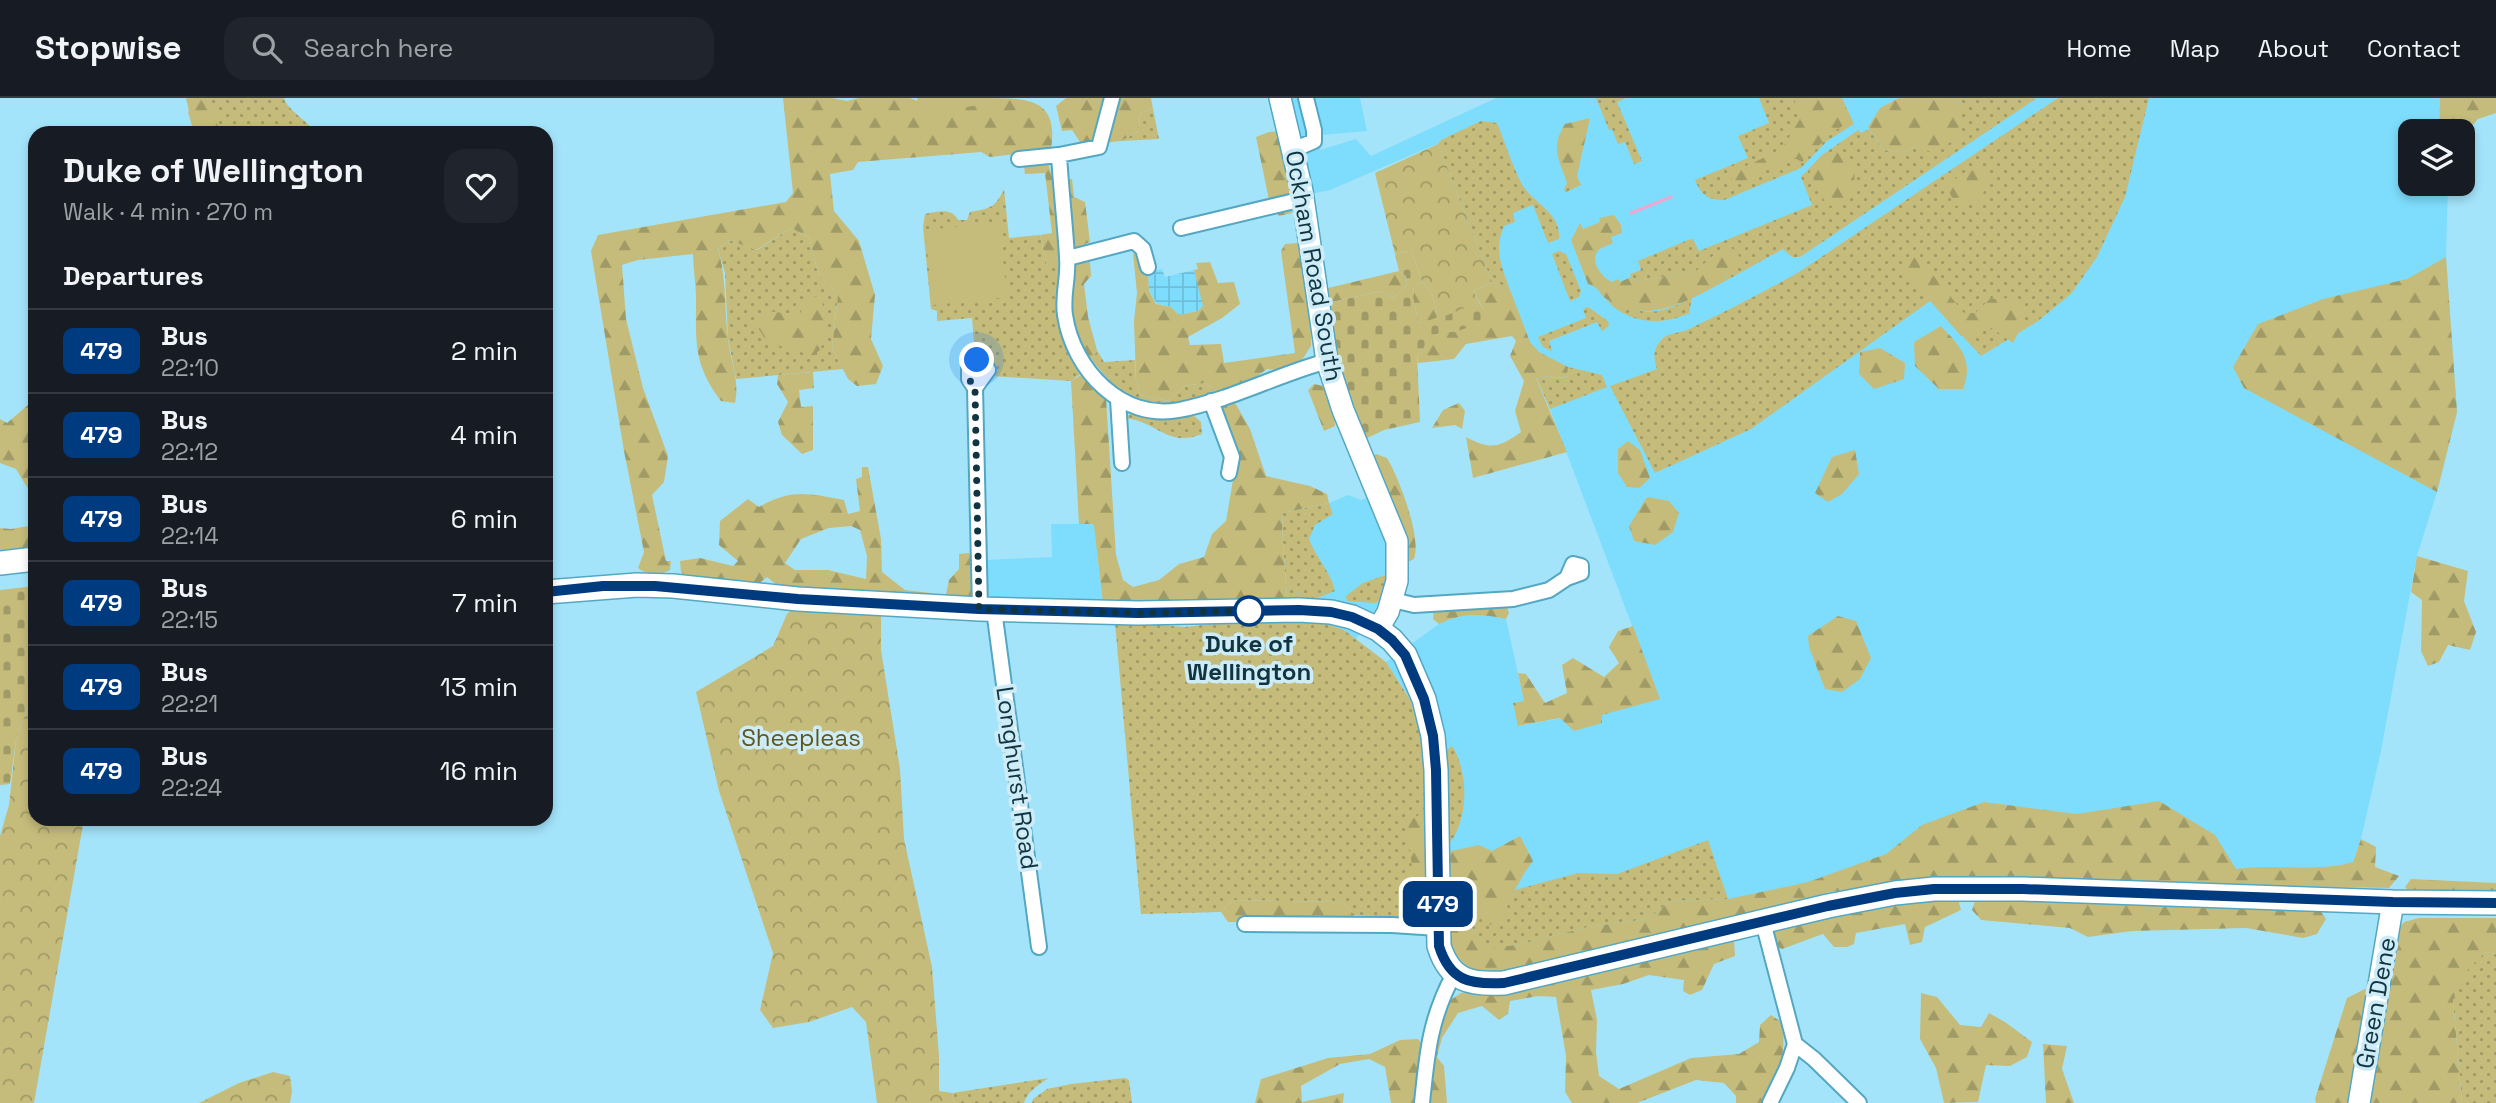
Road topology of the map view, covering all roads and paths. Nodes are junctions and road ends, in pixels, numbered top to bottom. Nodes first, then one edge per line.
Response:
1 (1112, 98) edge
2 (1280, 98) edge
3 (1306, 98) edge
4 (1293, 150) junction
5 (1059, 155) junction
6 (1019, 159) dead end
7 (1303, 199) junction
8 (1181, 229) dead end
9 (1068, 258) junction
10 (1148, 267) dead end
11 (1327, 361) junction
12 (975, 388) dead end
13 (1118, 399) junction
14 (1212, 401) junction
15 (1122, 463) dead end
16 (1228, 473) dead end
17 (28, 560) edge
18 (0, 563) edge
19 (1567, 578) dead end
20 (553, 591) edge
21 (1392, 600) junction
22 (987, 609) junction
23 (1378, 629) junction
24 (2393, 902) junction
25 (2496, 903) edge
26 (1763, 922) junction
27 (1245, 924) dead end
28 (1438, 928) junction
29 (1039, 947) dead end
30 (1454, 974) junction
31 (1795, 1044) junction
32 (1422, 1103) edge
33 (1770, 1103) edge
34 (1859, 1103) edge
35 (2359, 1103) edge

1 - 5 street
2 - 4 main road, Ockham Road South
3 - 4 street
4 - 7 main road, Ockham Road South
5 - 6 street
5 - 9 street
7 - 8 street
7 - 11 main road, Ockham Road South
9 - 10 street
9 - 13 street
11 - 14 street
11 - 21 main road, Ockham Road South
12 - 22 street, Longhurst Road
13 - 14 street
13 - 15 street
14 - 16 street
17 - 18 main road
19 - 21 street
20 - 22 main road
21 - 23 main road, Ockham Road South
22 - 23 main road
22 - 29 street, Longhurst Road
23 - 28 main road
24 - 25 main road
24 - 26 main road
24 - 35 main road, Green Dene
26 - 30 main road
26 - 31 street
27 - 28 street
28 - 30 main road
30 - 32 street
31 - 33 street
31 - 34 street

